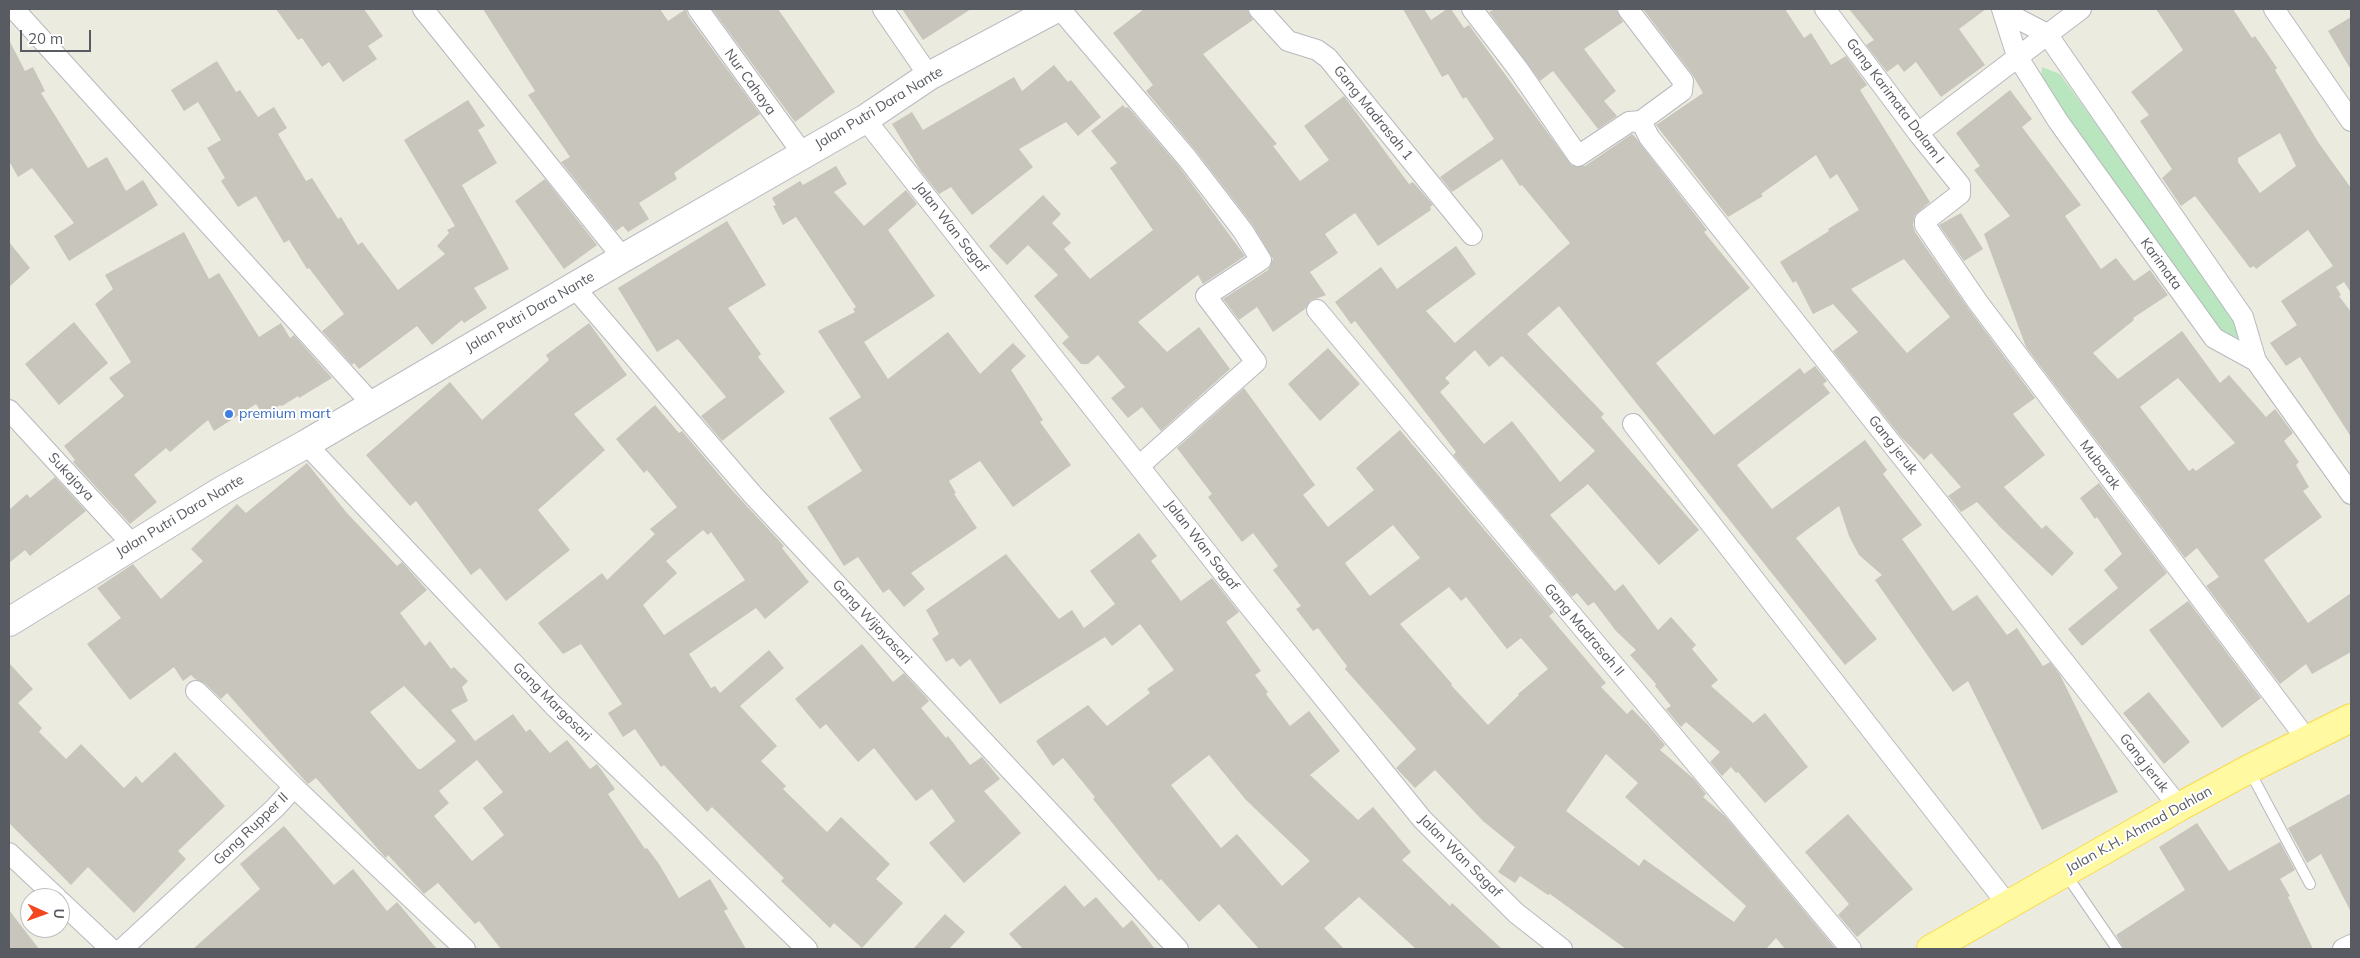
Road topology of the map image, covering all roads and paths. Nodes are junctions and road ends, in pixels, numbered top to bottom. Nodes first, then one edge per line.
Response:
1 (14, 9) edge
2 (423, 9) edge
3 (698, 9) edge
4 (883, 9) edge
5 (1055, 9) edge
6 (1060, 9) edge
7 (1259, 9) edge
8 (1472, 9) edge
9 (1628, 9) edge
10 (1825, 9) edge
11 (2081, 9) edge
12 (2274, 9) edge
13 (2002, 10) edge
14 (2047, 34) junction
15 (2016, 56) junction
16 (929, 76) junction
17 (865, 119) junction
18 (1641, 121) junction
19 (2351, 121) edge
20 (1918, 133) junction
21 (803, 154) junction
22 (1960, 194) joint
23 (1472, 235) dead end
24 (622, 258) junction
25 (574, 287) junction
26 (1317, 310) dead end
27 (2256, 362) junction
28 (372, 404) junction
29 (9, 410) edge
30 (1633, 424) dead end
31 (306, 444) junction
32 (1139, 466) junction
33 (2351, 494) edge
34 (132, 544) junction
35 (9, 622) edge
36 (196, 691) dead end
37 (2351, 718) edge
38 (2308, 741) junction
39 (2249, 769) junction
40 (294, 787) junction
41 (2179, 807) junction
42 (9, 853) edge
43 (2064, 873) junction
44 (2310, 884) dead end
45 (46, 888) edge
46 (2008, 905) junction
47 (70, 910) edge
48 (2351, 945) edge
49 (111, 949) edge
50 (122, 949) edge
51 (464, 949) edge
52 (807, 949) edge
53 (1178, 949) edge
54 (1562, 949) edge
55 (1851, 949) edge
56 (1931, 949) edge
57 (2117, 949) edge
58 (2343, 949) edge

1 - 28 street
2 - 24 street
3 - 21 street, Nur Cahaya
4 - 16 street
5 - 16 street, Jalan Putri Dara Nante
6 - 32 street
7 - 23 street, Gang Madrasah 1
8 - 18 street
9 - 18 street
10 - 20 street, Gang Karimata Dalam I
11 - 14 street
12 - 19 street
13 - 14 street
13 - 15 street, Karimata
14 - 15 street
14 - 27 street
15 - 20 street
15 - 27 street, Karimata
16 - 17 street, Jalan Putri Dara Nante
17 - 21 street, Jalan Putri Dara Nante
17 - 32 street, Jalan Wan Sagaf
18 - 41 street, Gang jeruk
20 - 22 street, Gang Karimata Dalam I
21 - 24 street, Jalan Putri Dara Nante
22 - 38 street, Mubarak
24 - 25 street, Jalan Putri Dara Nante
25 - 28 street, Jalan Putri Dara Nante
25 - 53 street, Gang Wijayasari
26 - 55 street, Gang Madrasah II
27 - 33 street, Karimata
28 - 31 street, Jalan Putri Dara Nante
29 - 34 street, Sukajaya
30 - 46 street
31 - 34 street, Jalan Putri Dara Nante
31 - 52 street, Gang Margosari
32 - 54 street, Jalan Wan Sagaf
34 - 35 street, Jalan Putri Dara Nante
36 - 40 street
37 - 38 main road, Jalan K.H. Ahmad Dahlan
38 - 39 main road, Jalan K.H. Ahmad Dahlan
39 - 41 main road, Jalan K.H. Ahmad Dahlan
39 - 44 lane
40 - 50 street, Gang Rupper II
40 - 51 street, Gang Rupper II
41 - 43 main road, Jalan K.H. Ahmad Dahlan
42 - 45 street
43 - 46 main road, Jalan K.H. Ahmad Dahlan
43 - 57 lane
46 - 56 main road, Jalan K.H. Ahmad Dahlan
47 - 49 street
48 - 58 street

